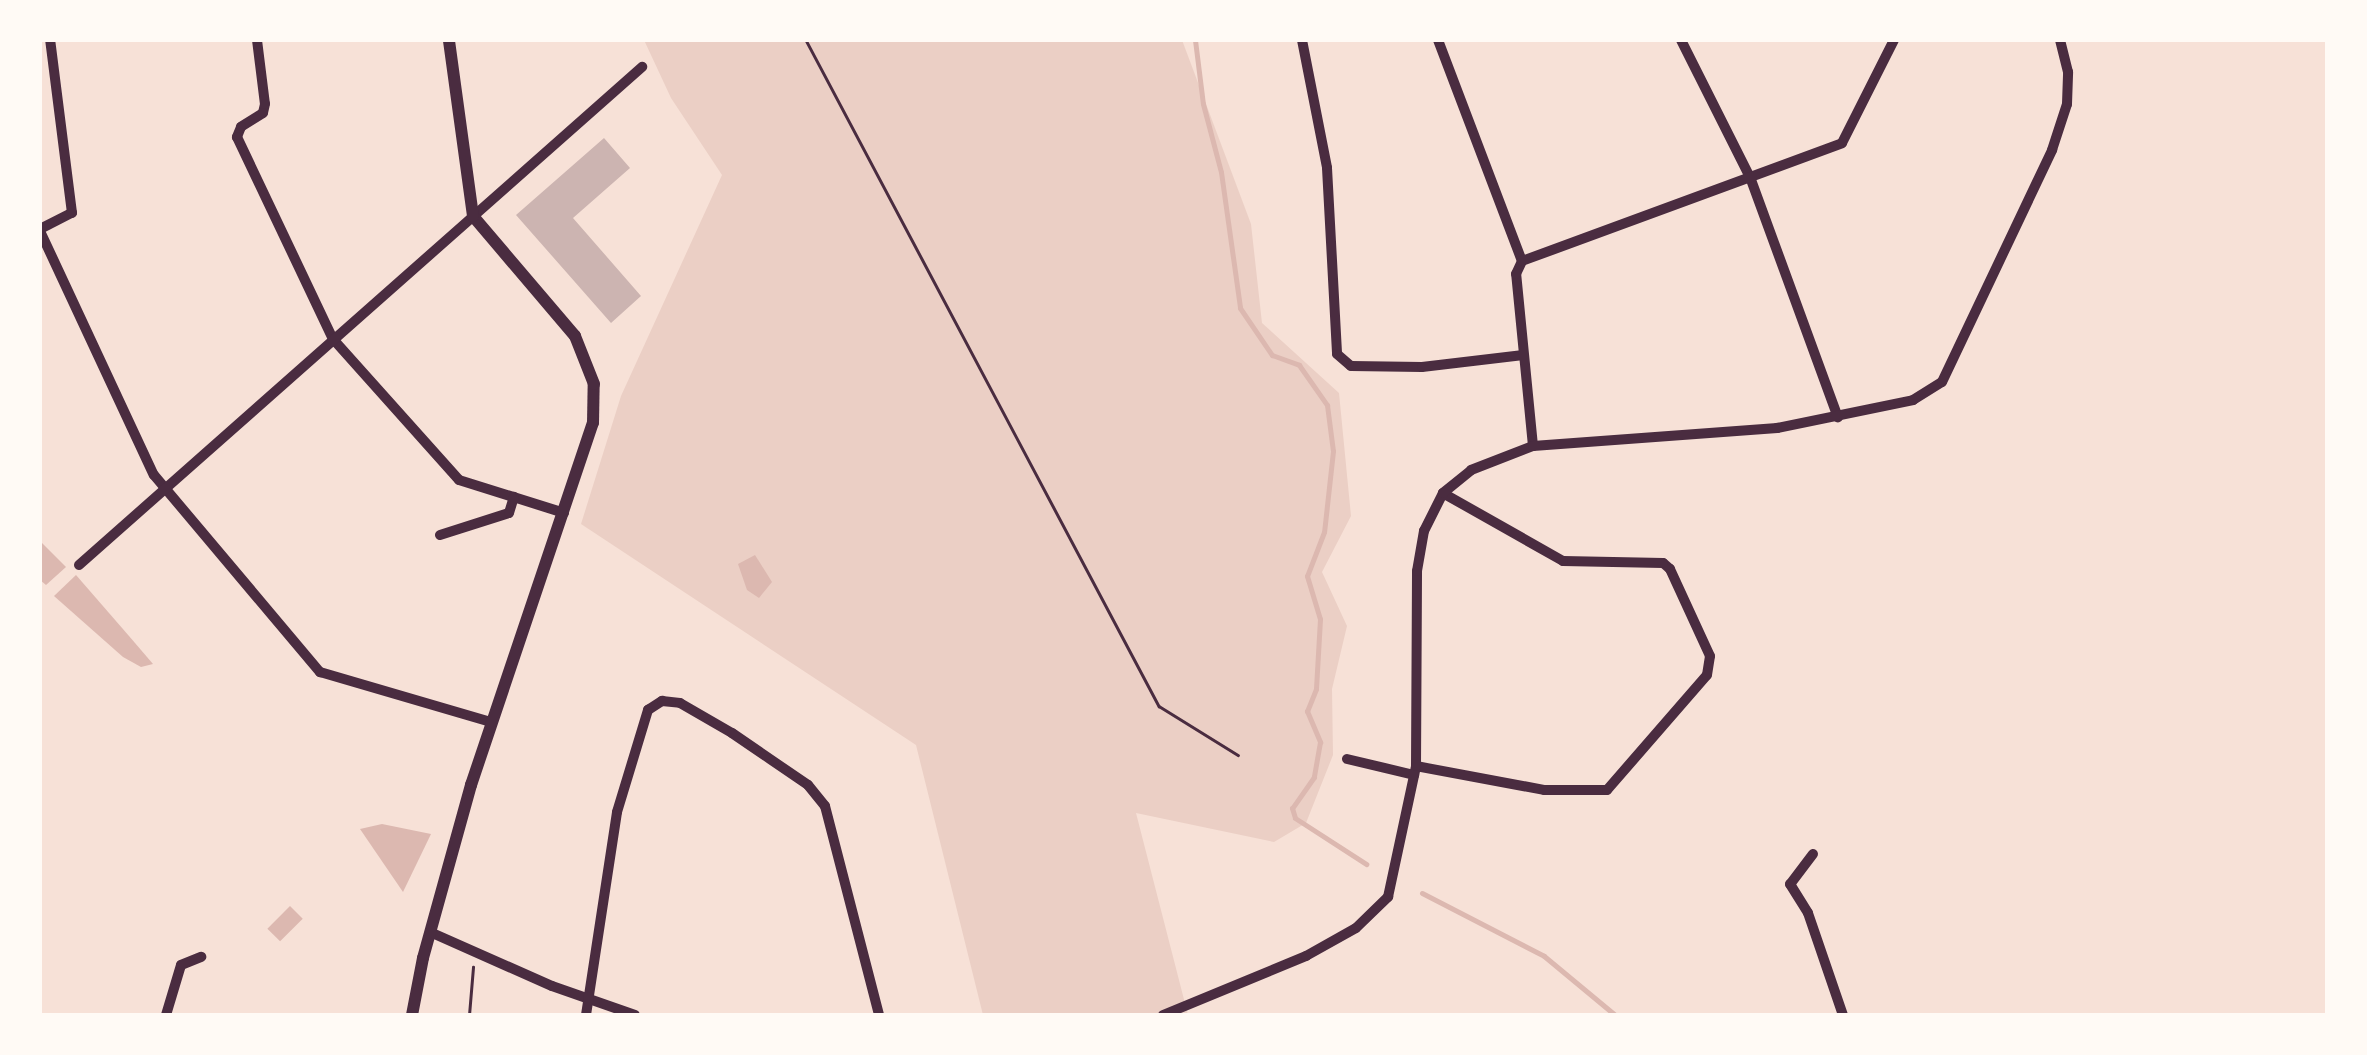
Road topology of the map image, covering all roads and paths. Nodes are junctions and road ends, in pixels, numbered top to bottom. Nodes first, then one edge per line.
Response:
1 (50, 40) edge
2 (257, 40) edge
3 (449, 40) edge
4 (806, 40) edge
5 (1302, 40) edge
6 (1438, 40) edge
7 (1681, 40) edge
8 (1894, 40) edge
9 (2060, 40) edge
10 (642, 67) dead end
11 (1750, 177) junction
12 (473, 216) junction
13 (40, 230) edge
14 (1522, 261) junction
15 (333, 339) junction
16 (1523, 354) junction
17 (1838, 417) junction
18 (1533, 446) junction
19 (165, 490) junction
20 (1442, 493) junction
21 (514, 497) junction
22 (564, 513) junction
23 (440, 535) dead end
24 (78, 565) dead end
25 (491, 722) junction
26 (1238, 755) dead end
27 (1348, 759) dead end
28 (1415, 771) junction
29 (1813, 854) dead end
30 (430, 932) junction
31 (473, 953) junction
32 (201, 957) dead end
33 (588, 998) junction
34 (166, 1015) edge
35 (412, 1015) edge
36 (469, 1015) edge
37 (586, 1015) edge
38 (635, 1015) edge
39 (880, 1015) edge
40 (1163, 1015) edge
41 (1843, 1015) edge

1 - 13 street
2 - 15 street
3 - 12 street
4 - 26 path
5 - 16 street
6 - 14 street
7 - 11 street
8 - 11 street
9 - 17 street
10 - 12 street
11 - 14 street
11 - 17 street
12 - 15 street
12 - 22 street
13 - 19 street
14 - 16 street
15 - 19 street
15 - 21 street
16 - 18 street
17 - 18 street
18 - 20 street
19 - 24 street
19 - 25 street
20 - 28 street
20 - 28 street
21 - 22 street
21 - 23 street
22 - 25 street
25 - 30 street
27 - 28 street
28 - 40 street
29 - 41 street
30 - 31 street
30 - 35 street
31 - 33 street
31 - 36 path
32 - 34 street
33 - 37 street
33 - 38 street
33 - 39 street

